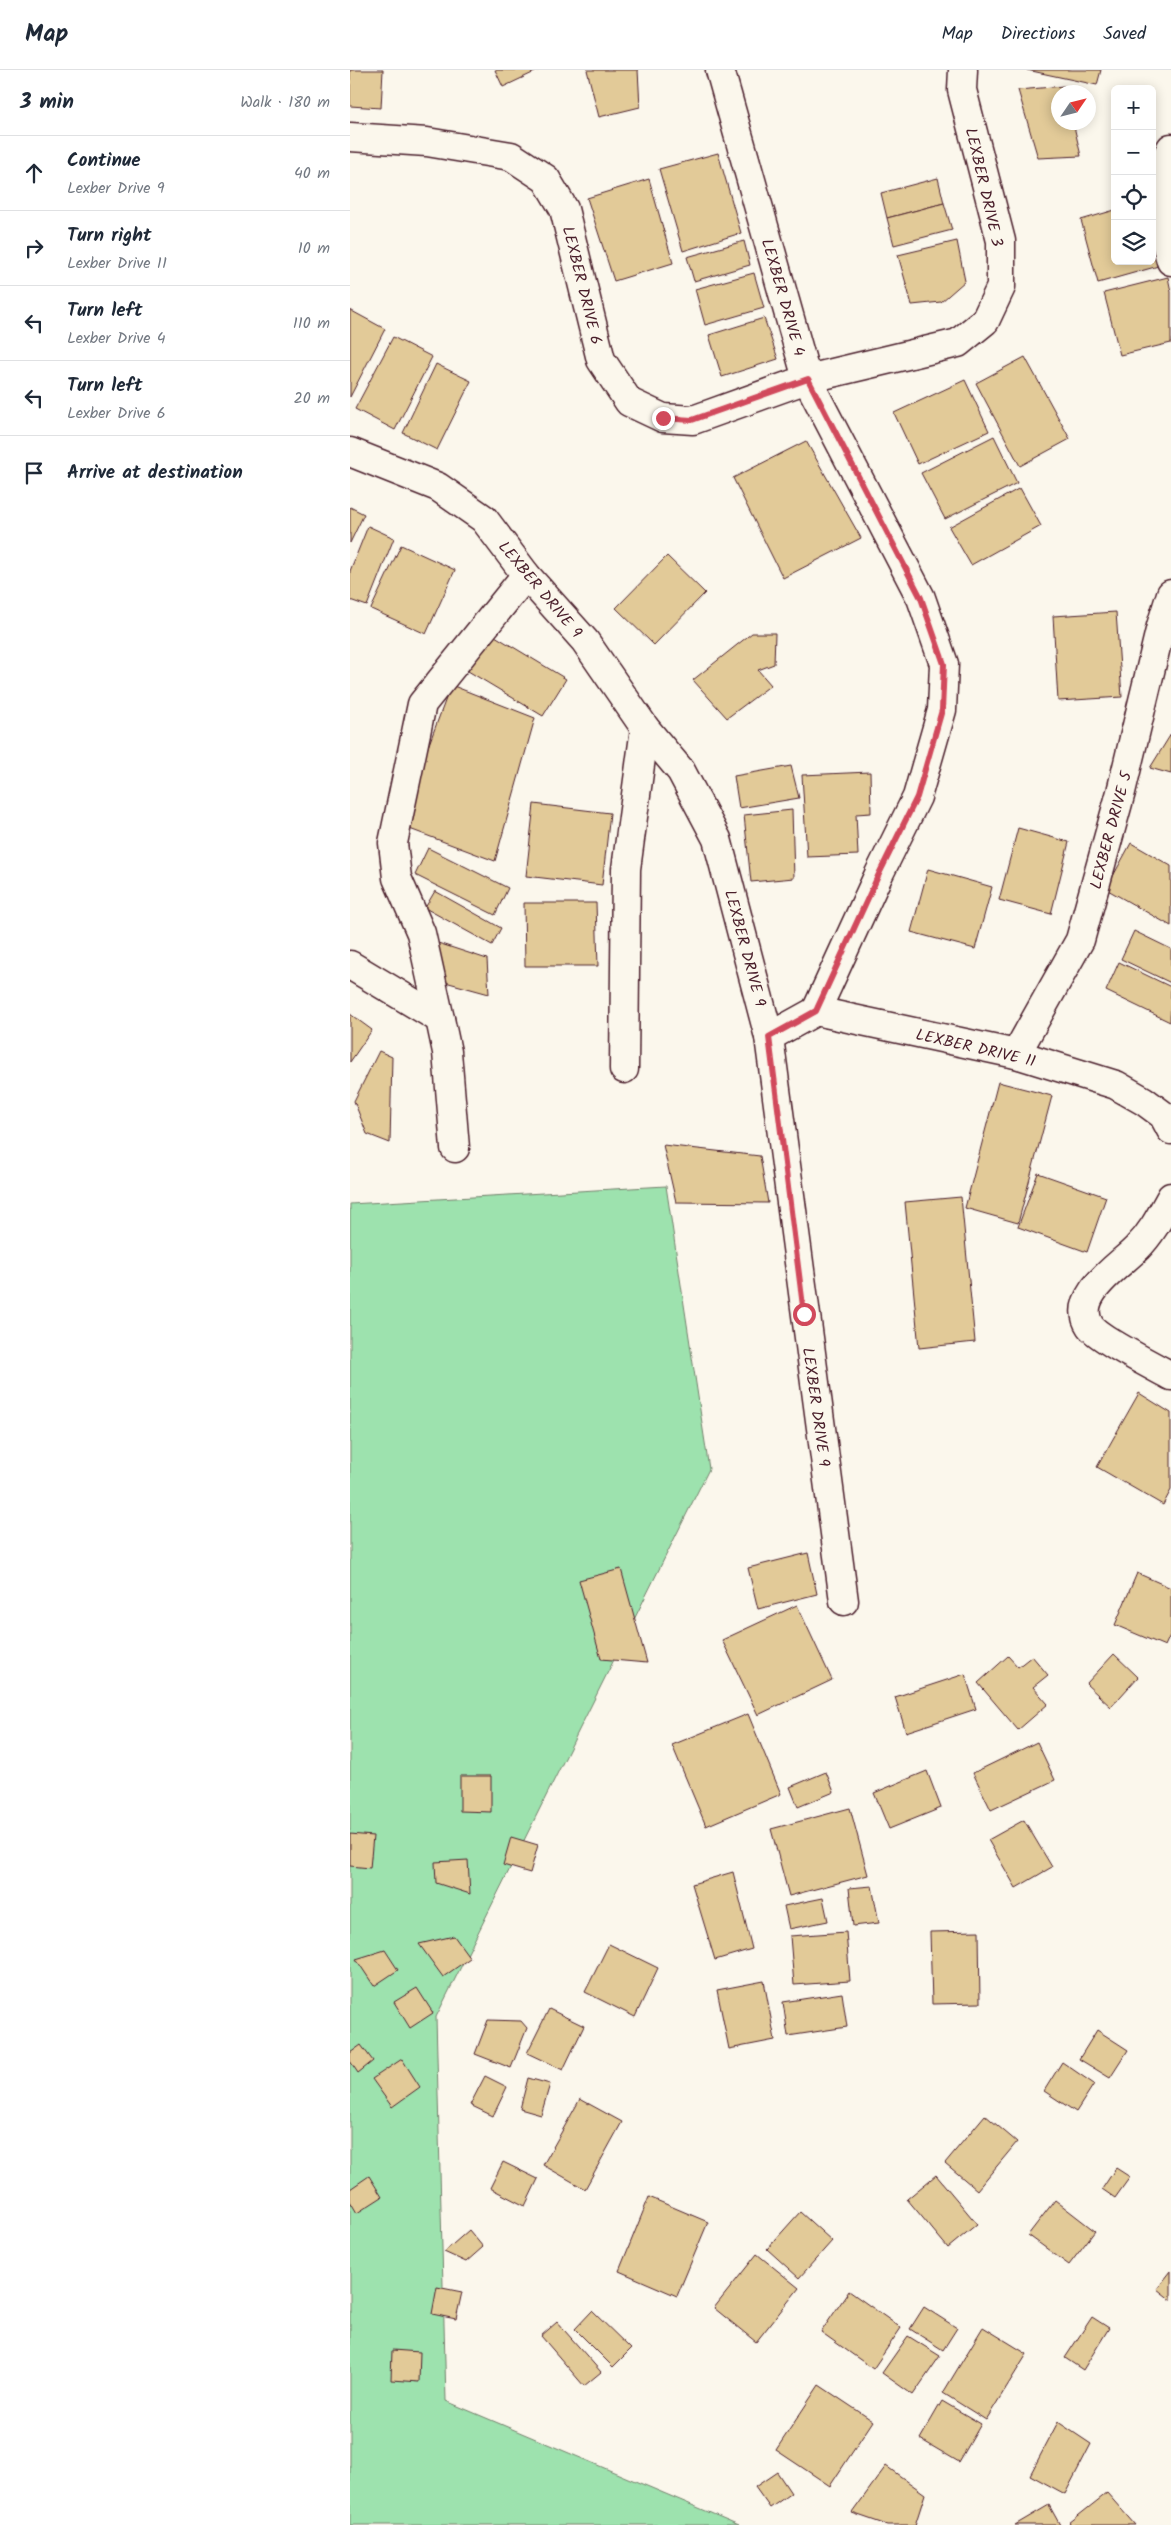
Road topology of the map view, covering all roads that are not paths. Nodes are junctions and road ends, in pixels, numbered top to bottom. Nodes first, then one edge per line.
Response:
1 (720, 70) edge
2 (963, 70) edge
3 (350, 137) edge
4 (1171, 148) edge
5 (1171, 261) edge
6 (808, 379) junction
7 (350, 452) edge
8 (526, 576) junction
9 (1171, 594) edge
10 (645, 728) junction
11 (350, 966) edge
12 (816, 1011) junction
13 (440, 1019) junction
14 (769, 1037) junction
15 (1016, 1054) junction
16 (624, 1068) dead end
17 (1171, 1130) edge
18 (454, 1148) dead end
19 (1171, 1197) edge
20 (1171, 1376) edge
21 (844, 1602) dead end

1 - 6 street, LEXBER DRIVE 4
2 - 6 street, LEXBER DRIVE 3
3 - 6 street, LEXBER DRIVE 6
4 - 5 street
6 - 12 street, LEXBER DRIVE 4
7 - 8 street, LEXBER DRIVE 9
8 - 10 street, LEXBER DRIVE 9
8 - 13 street
9 - 15 street, LEXBER DRIVE 5
10 - 14 street, LEXBER DRIVE 9
10 - 16 street
11 - 13 street
12 - 14 street
12 - 15 street, LEXBER DRIVE 11
13 - 18 street
14 - 21 street, LEXBER DRIVE 9
15 - 17 street, LEXBER DRIVE 11
19 - 20 street

